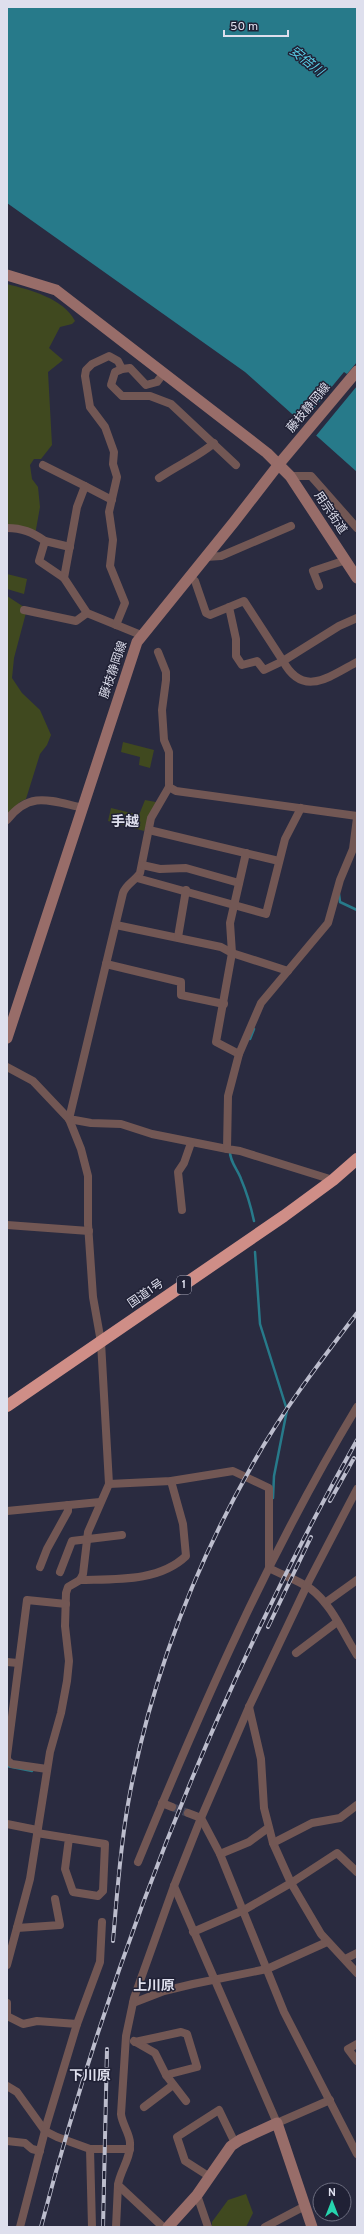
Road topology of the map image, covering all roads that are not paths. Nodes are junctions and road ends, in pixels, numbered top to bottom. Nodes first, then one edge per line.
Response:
1 (7, 275) edge
2 (122, 368) junction
3 (357, 371) edge
4 (163, 374) junction
5 (214, 443) junction
6 (279, 464) junction
7 (43, 465) dead end
8 (236, 465) dead end
9 (290, 476) junction
10 (159, 478) dead end
11 (85, 486) junction
12 (112, 500) junction
13 (291, 526) dead end
14 (7, 528) edge
15 (357, 528) edge
16 (45, 541) junction
17 (70, 547) junction
18 (206, 557) junction
19 (346, 560) junction
20 (190, 576) junction
21 (64, 578) junction
22 (357, 578) edge
23 (319, 586) dead end
24 (229, 607) junction
25 (24, 610) dead end
26 (87, 613) junction
27 (357, 618) edge
28 (116, 625) junction
29 (142, 635) junction
30 (158, 652) dead end
31 (283, 661) junction
32 (357, 662) edge
33 (169, 787) junction
34 (83, 808) junction
35 (301, 808) junction
36 (357, 817) edge
37 (7, 820) edge
38 (149, 830) junction
39 (246, 853) junction
40 (279, 861) junction
41 (142, 865) junction
42 (137, 878) junction
43 (239, 883) junction
44 (186, 890) junction
45 (234, 904) junction
46 (116, 925) junction
47 (178, 937) junction
48 (232, 953) junction
49 (106, 964) junction
50 (288, 971) junction
51 (224, 1004) junction
52 (7, 1038) edge
53 (239, 1054) junction
54 (7, 1067) edge
55 (69, 1119) junction
56 (192, 1143) junction
57 (227, 1149) junction
58 (357, 1159) edge
59 (333, 1180) junction
60 (182, 1210) dead end
61 (7, 1225) edge
62 (89, 1231) junction
63 (101, 1342) junction
64 (7, 1406) edge
65 (357, 1407) edge
66 (171, 1481) junction
67 (109, 1484) junction
68 (357, 1489) edge
69 (100, 1502) junction
70 (68, 1505) junction
71 (7, 1511) edge
72 (122, 1534) dead end
73 (86, 1540) junction
74 (40, 1567) dead end
75 (269, 1568) junction
76 (60, 1572) dead end
77 (80, 1580) junction
78 (357, 1580) edge
79 (307, 1587) junction
80 (325, 1603) junction
81 (66, 1604) junction
82 (337, 1622) junction
83 (296, 1653) dead end
84 (357, 1655) edge
85 (7, 1662) edge
86 (18, 1664) junction
87 (249, 1706) junction
88 (46, 1769) junction
89 (162, 1803) junction
90 (172, 1807) tunnel mouth
91 (356, 1808) edge
92 (188, 1813) tunnel mouth
93 (201, 1818) junction
94 (7, 1824) edge
95 (268, 1828) junction
96 (37, 1832) junction
97 (69, 1838) junction
98 (273, 1843) junction
99 (220, 1854) junction
100 (138, 1862) dead end
101 (357, 1872) edge
102 (291, 1883) junction
103 (174, 1886) junction
104 (55, 1899) dead end
105 (244, 1910) junction
106 (102, 1922) dead end
107 (17, 1928) junction
108 (193, 1932) junction
109 (327, 1942) junction
110 (357, 1953) edge
111 (8, 1954) edge
112 (345, 1959) junction
113 (7, 1966) edge
114 (267, 1969) junction
115 (357, 1973) edge
116 (215, 1981) junction
117 (7, 2003) edge
118 (133, 2003) junction
119 (7, 2015) edge
120 (77, 2024) junction
121 (126, 2036) junction
122 (135, 2042) junction
123 (357, 2044) edge
124 (357, 2061) edge
125 (166, 2076) junction
126 (174, 2085) junction
127 (7, 2086) edge
128 (330, 2100) junction
129 (186, 2101) dead end
130 (144, 2107) dead end
131 (277, 2123) junction
132 (45, 2131) junction
133 (7, 2140) edge
134 (235, 2143) junction
135 (90, 2149) junction
136 (130, 2149) junction
137 (40, 2151) junction
138 (357, 2152) edge
139 (210, 2177) junction
140 (118, 2185) junction
141 (197, 2195) junction
142 (305, 2206) junction
143 (20, 2227) edge
144 (92, 2227) edge
145 (116, 2227) edge
146 (163, 2227) edge
147 (168, 2227) edge
148 (208, 2227) edge
149 (265, 2227) edge
150 (312, 2227) edge

1 - 4 main road, 用宗街道
2 - 4 street
2 - 5 street
2 - 12 street
3 - 6 main road, 藤枝静岡線
4 - 6 main road, 用宗街道
5 - 8 street
5 - 10 street
6 - 9 main road, 用宗街道
6 - 18 main road, 藤枝静岡線
7 - 11 street
9 - 15 street
9 - 19 main road, 用宗街道
11 - 12 street
11 - 17 street
12 - 28 street
13 - 18 street
14 - 16 street
16 - 17 street
16 - 21 street
17 - 21 street
18 - 20 main road, 藤枝静岡線
19 - 22 main road, 用宗街道
19 - 23 street
20 - 24 street
20 - 29 main road, 藤枝静岡線
21 - 26 street
24 - 31 street
24 - 31 street
25 - 26 street
26 - 28 street
27 - 31 street
28 - 29 street
29 - 34 main road, 藤枝静岡線
30 - 33 street
31 - 32 street
33 - 35 street
33 - 38 street
34 - 37 street
34 - 52 main road, 藤枝静岡線
35 - 36 street
35 - 40 street
36 - 50 street
38 - 39 street
38 - 41 street
39 - 40 street
39 - 43 street
40 - 45 street
41 - 42 street
41 - 43 street
42 - 44 street
42 - 46 street
43 - 45 street
44 - 45 street
44 - 47 street
45 - 48 street
46 - 47 street
46 - 49 street
47 - 48 street
48 - 50 street
48 - 51 street
49 - 51 street
49 - 55 street
50 - 53 street
51 - 53 street
53 - 57 street
54 - 55 street
55 - 56 street
55 - 62 street
56 - 57 street
56 - 60 street
57 - 59 street
58 - 59 highway, 国道1号 / 1
59 - 63 highway, 国道1号 / 1
61 - 62 street
62 - 63 street
63 - 64 highway, 国道1号 / 1
63 - 67 street
65 - 75 street
66 - 67 street
66 - 75 street
66 - 77 street
67 - 69 street
68 - 79 street
69 - 70 street
69 - 73 street
70 - 71 street
70 - 74 street
72 - 73 street
73 - 76 street
73 - 77 street
75 - 79 street
75 - 89 street
77 - 81 street
78 - 80 street
79 - 80 street
79 - 87 street
80 - 82 street
81 - 86 street
81 - 88 street
82 - 83 street
82 - 84 street
85 - 86 street
86 - 88 street
87 - 93 street
87 - 95 street
88 - 96 street
89 - 90 street
89 - 100 street
91 - 98 street
92 - 93 street
93 - 99 street
93 - 103 street
94 - 96 street
95 - 98 street
95 - 99 street
96 - 97 street
96 - 107 street
97 - 97 street
98 - 102 street
99 - 105 street
101 - 102 street
102 - 105 street
102 - 109 street
103 - 108 street
103 - 118 street
104 - 107 street
105 - 108 street
105 - 114 street
106 - 120 street
107 - 111 street
108 - 116 street
109 - 112 street
109 - 114 street
110 - 112 street
111 - 113 street
112 - 115 street
114 - 116 street
114 - 128 street
116 - 118 street
116 - 131 street
117 - 119 street
118 - 121 street
119 - 120 street
120 - 132 street
121 - 122 street
121 - 136 street
122 - 125 street
122 - 125 street
123 - 124 street
125 - 126 street
126 - 129 street
126 - 130 street
127 - 132 street
128 - 131 street
128 - 138 street
131 - 134 main road
131 - 142 main road
132 - 135 street
132 - 137 street
133 - 137 street
134 - 139 main road
134 - 139 street
135 - 136 street
135 - 144 street
136 - 140 street
137 - 143 street
139 - 141 main road
140 - 145 street
140 - 146 street
141 - 147 main road
141 - 148 street
142 - 149 street
142 - 150 main road

